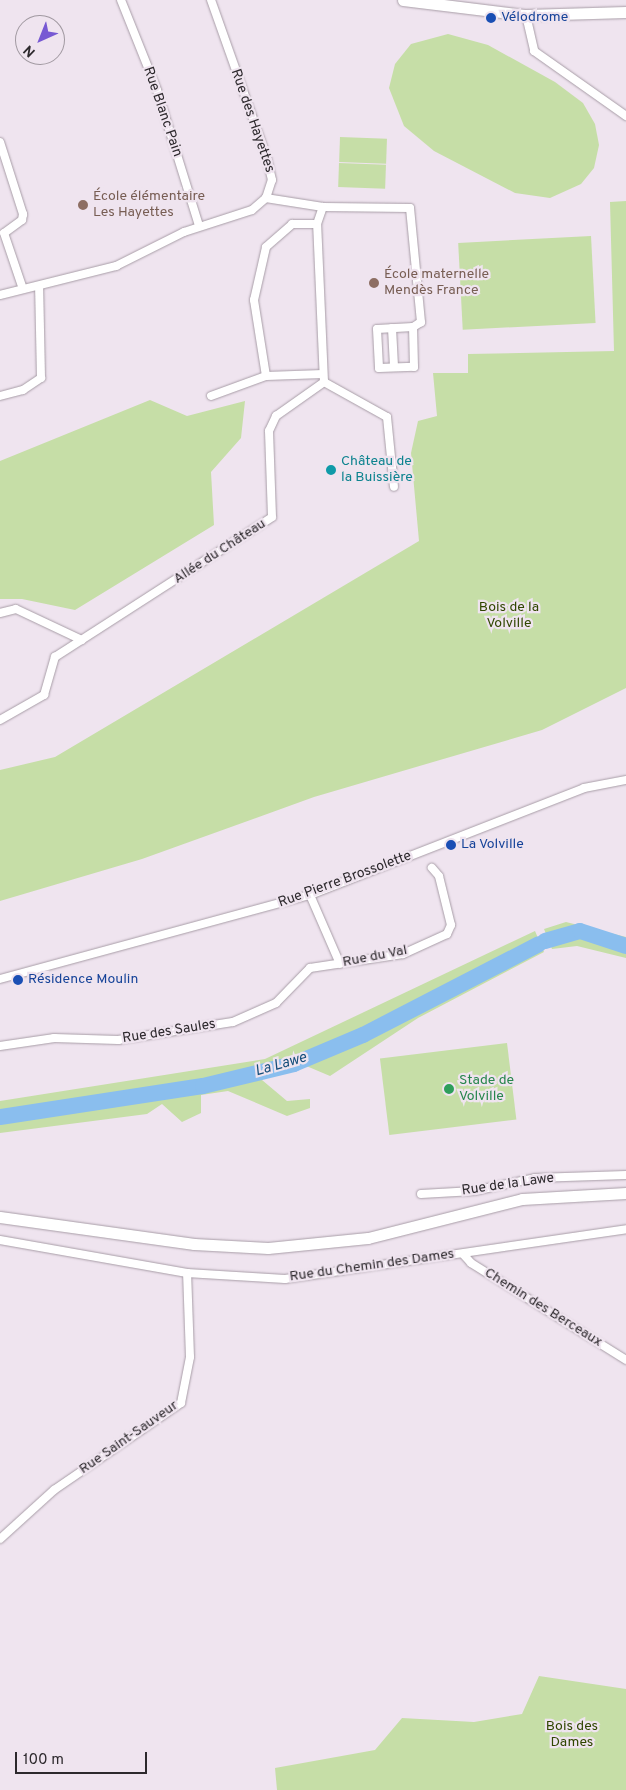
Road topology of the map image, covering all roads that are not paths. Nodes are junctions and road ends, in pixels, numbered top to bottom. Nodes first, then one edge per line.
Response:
1 (121, 0) edge
2 (211, 0) edge
3 (403, 0) edge
4 (433, 2) edge
5 (626, 12) edge
6 (526, 15) junction
7 (626, 116) edge
8 (0, 142) edge
9 (266, 198) junction
10 (323, 207) junction
11 (318, 224) junction
12 (199, 226) junction
13 (38, 286) junction
14 (23, 288) junction
15 (0, 294) edge
16 (413, 327) junction
17 (392, 328) junction
18 (394, 367) junction
19 (266, 376) junction
20 (324, 378) junction
21 (0, 396) edge
22 (210, 396) dead end
23 (394, 487) dead end
24 (0, 613) edge
25 (82, 640) junction
26 (0, 720) edge
27 (626, 780) edge
28 (432, 868) dead end
29 (310, 895) junction
30 (340, 964) junction
31 (320, 966) joint
32 (0, 979) edge
33 (0, 1046) edge
34 (626, 1175) edge
35 (626, 1193) edge
36 (420, 1194) dead end
37 (0, 1217) edge
38 (626, 1229) edge
39 (0, 1240) edge
40 (463, 1254) junction
41 (187, 1272) junction
42 (626, 1360) edge
43 (0, 1539) edge

1 - 12 street, Rue Blanc Pain
2 - 9 street, Rue des Hayettes
3 - 4 main road
4 - 6 main road
5 - 6 main road
6 - 7 street
8 - 14 street
9 - 10 street
9 - 12 street
10 - 11 street
10 - 16 street
11 - 19 street
11 - 20 street
12 - 13 street
13 - 14 street
13 - 21 street
14 - 15 street
16 - 17 street
16 - 18 street
17 - 18 street
17 - 18 street
19 - 20 street
19 - 22 street
20 - 23 street
20 - 25 street, Allée du Château
24 - 25 street
25 - 26 street, Allée du Château
27 - 29 street, Rue Pierre Brossolette
28 - 30 street, Rue du Val
29 - 30 street
29 - 32 street, Rue Pierre Brossolette
30 - 31 street, Rue du Val
31 - 33 street, Rue des Saules
34 - 36 street, Rue de la Lawe
35 - 37 main road
38 - 40 street, Rue du Chemin des Dames
39 - 41 street, Rue du Chemin des Dames
40 - 41 street, Rue du Chemin des Dames
40 - 42 street, Chemin des Berceaux
41 - 43 street, Rue Saint-Sauveur

